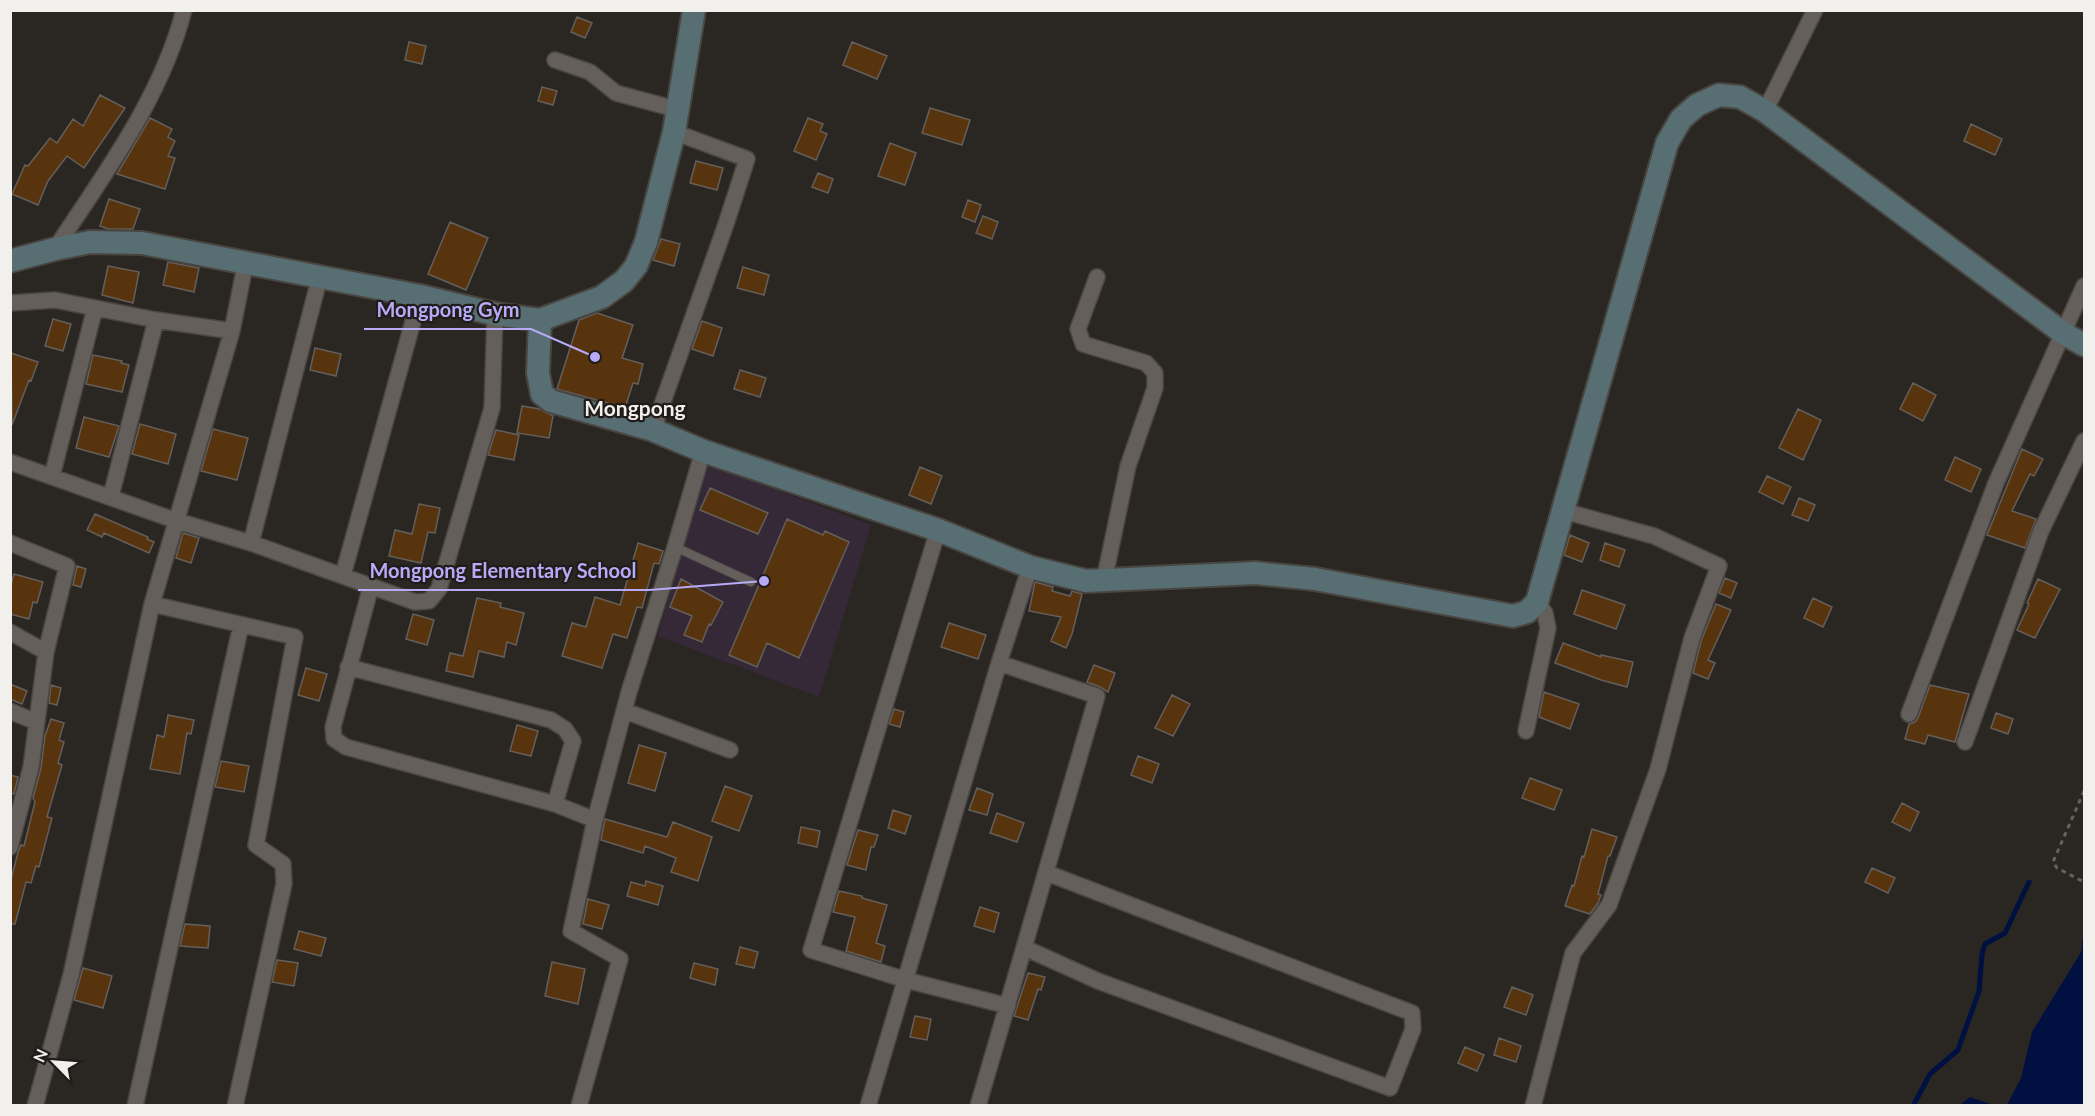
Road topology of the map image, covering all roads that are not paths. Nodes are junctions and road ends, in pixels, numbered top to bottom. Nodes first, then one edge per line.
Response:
1 (184, 10) edge
2 (694, 10) edge
3 (1815, 10) edge
4 (555, 60) dead end
5 (679, 110) junction
6 (1765, 111) junction
7 (674, 132) junction
8 (55, 249) junction
9 (10, 261) edge
10 (246, 261) junction
11 (320, 276) junction
12 (1097, 277) dead end
13 (2085, 286) edge
14 (420, 296) junction
15 (10, 303) edge
16 (95, 308) junction
17 (495, 314) junction
18 (156, 320) junction
19 (540, 320) junction
20 (232, 331) junction
21 (2063, 333) junction
22 (2085, 345) edge
23 (653, 430) junction
24 (2085, 441) edge
25 (703, 451) junction
26 (10, 462) edge
27 (52, 476) junction
28 (111, 496) junction
29 (1564, 511) junction
30 (177, 521) junction
31 (938, 530) junction
32 (10, 543) edge
33 (251, 543) junction
34 (675, 547) junction
35 (1030, 567) junction
36 (343, 575) junction
37 (751, 582) dead end
38 (1104, 582) junction
39 (371, 586) junction
40 (1537, 602) junction
41 (152, 604) junction
42 (240, 625) junction
43 (10, 632) edge
44 (46, 652) junction
45 (999, 663) junction
46 (348, 667) junction
47 (10, 711) edge
48 (625, 711) junction
49 (1908, 714) dead end
50 (36, 722) junction
51 (1526, 731) dead end
52 (1965, 742) dead end
53 (730, 750) dead end
54 (555, 804) junction
55 (595, 820) junction
56 (10, 847) edge
57 (1047, 873) junction
58 (1025, 948) junction
59 (906, 980) junction
60 (1008, 1006) junction
61 (35, 1106) edge
62 (135, 1106) edge
63 (236, 1106) edge
64 (579, 1106) edge
65 (868, 1106) edge
66 (978, 1106) edge
67 (1533, 1106) edge

1 - 8 street
2 - 5 street
3 - 6 street
4 - 5 street
5 - 7 street
6 - 21 street
6 - 29 street
7 - 19 street
7 - 23 street
8 - 9 street
8 - 10 street
10 - 11 street
10 - 20 street
11 - 14 street
11 - 33 street
12 - 38 street
13 - 21 street
14 - 17 street
14 - 36 street
15 - 16 street
16 - 18 street
16 - 27 street
17 - 19 street
17 - 39 street
18 - 20 street
18 - 28 street
19 - 23 street
20 - 30 street
21 - 22 street
21 - 49 street
23 - 25 street
24 - 52 street
25 - 31 street
25 - 34 street
26 - 27 street
27 - 28 street
28 - 30 street
29 - 40 street
29 - 67 street
30 - 33 street
30 - 41 street
31 - 35 street
31 - 59 street
32 - 44 street
33 - 36 street
34 - 37 lane
34 - 48 street
35 - 38 street
35 - 45 street
36 - 39 street
38 - 40 street
39 - 46 street
40 - 51 street
41 - 42 street
41 - 61 street
42 - 62 street
42 - 63 street
43 - 44 street
44 - 50 street
45 - 57 street
45 - 59 street
46 - 54 street
46 - 54 street
47 - 50 street
48 - 53 street
48 - 55 street
50 - 56 street
54 - 55 street
55 - 64 street
57 - 58 street
57 - 58 street
58 - 60 street
59 - 60 street
59 - 65 street
60 - 66 street

